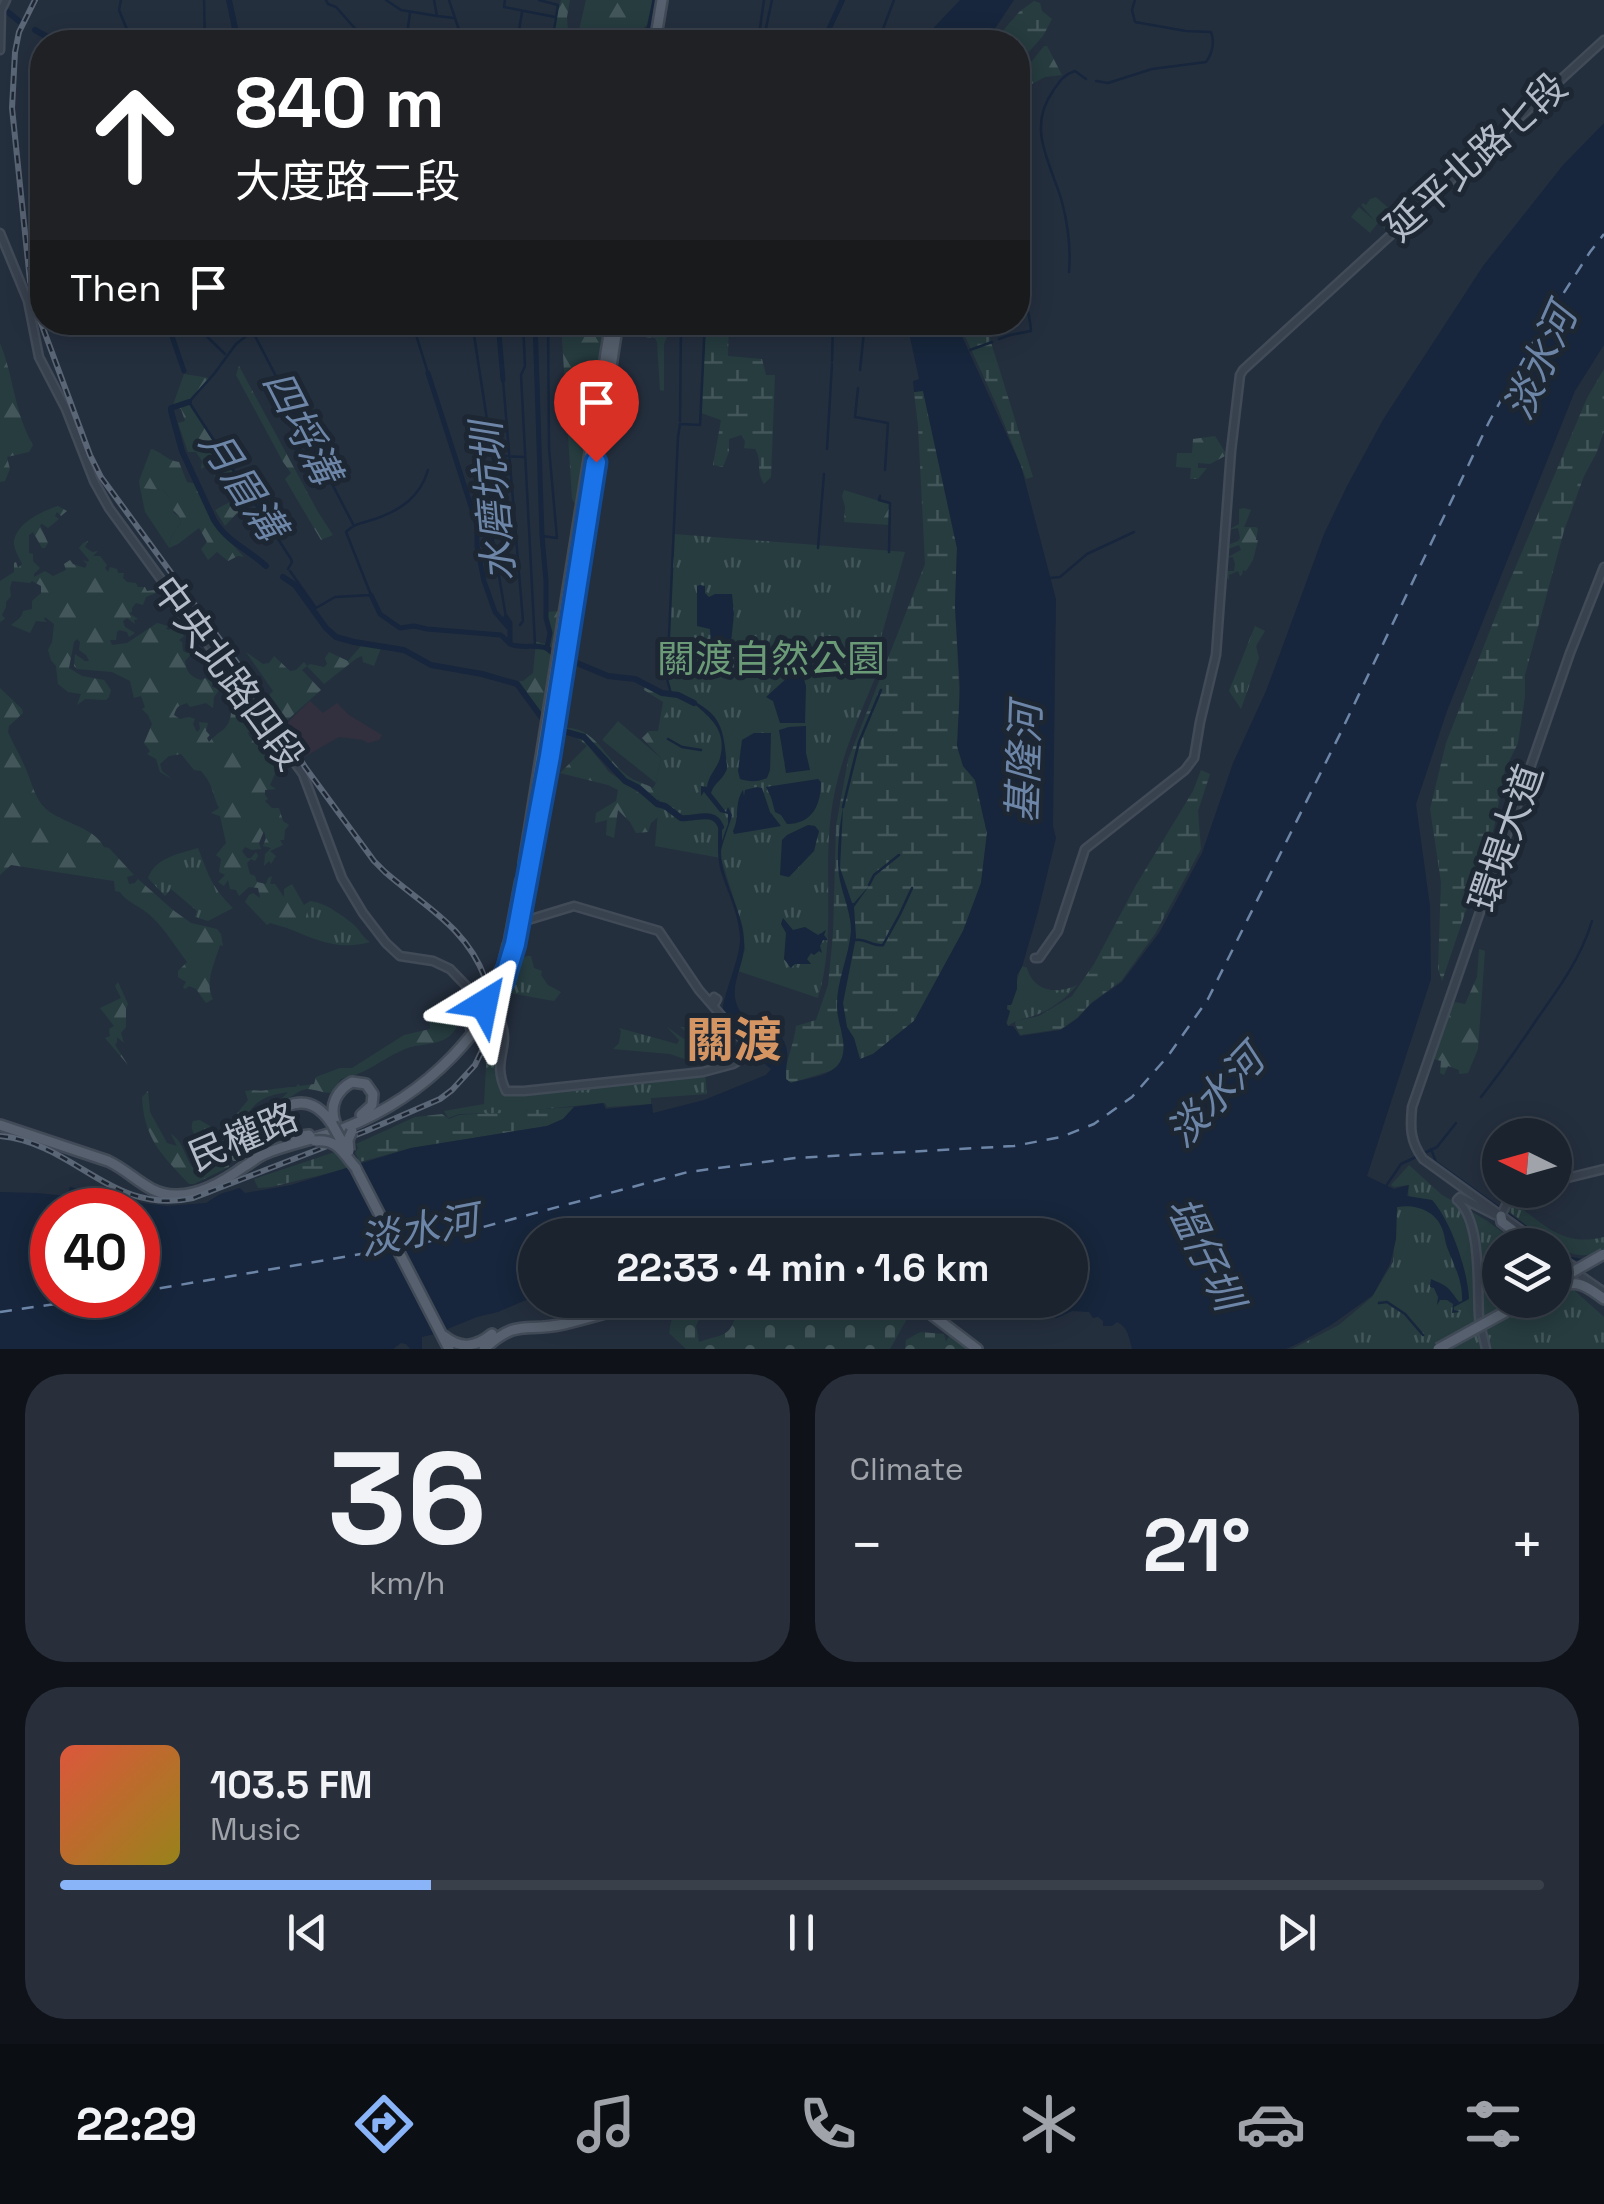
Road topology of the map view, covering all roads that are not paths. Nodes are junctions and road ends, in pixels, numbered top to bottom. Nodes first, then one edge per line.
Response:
1 (664, 0) edge
2 (3, 6) edge
3 (659, 30) edge
4 (1604, 40) edge
5 (0, 50) edge
6 (0, 233) edge
7 (30, 311) edge
8 (35, 335) edge
9 (612, 335) edge
10 (1604, 571) edge
11 (511, 917) dead end
12 (1036, 958) dead end
13 (466, 986) junction
14 (488, 1013) junction
15 (470, 1028) junction
16 (502, 1049) junction
17 (428, 1077) junction
18 (378, 1111) junction
19 (0, 1122) edge
20 (350, 1122) junction
21 (335, 1128) junction
22 (316, 1134) junction
23 (348, 1154) junction
24 (252, 1161) junction
25 (356, 1168) junction
26 (1604, 1169) edge
27 (1572, 1177) edge
28 (1504, 1208) edge
29 (1503, 1212) junction
30 (1511, 1228) edge
31 (1518, 1228) edge
32 (1604, 1256) edge
33 (1572, 1268) edge
34 (1580, 1274) junction
35 (1572, 1275) edge
36 (1572, 1281) edge
37 (1604, 1296) edge
38 (575, 1318) edge
39 (584, 1318) edge
40 (936, 1318) edge
41 (1491, 1318) edge
42 (442, 1334) junction
43 (483, 1345) edge
44 (447, 1349) edge
45 (974, 1349) edge
46 (1436, 1349) edge
47 (1484, 1349) edge

1 - 3 main road
2 - 5 street
4 - 12 street, 延平北路七段
6 - 7 street, 中央北路四段
8 - 13 street, 中央北路四段
9 - 14 main road, bridge
10 - 29 street, 環堤大道
11 - 16 street
13 - 14 street, 中央北路四段
13 - 15 street
14 - 15 main road, 民權路
14 - 16 street
14 - 16 street, 中央北路四段
14 - 17 main road, 民權路
15 - 17 main road, 民權路
17 - 18 main road, 民權路
17 - 23 main road, bridge
18 - 20 main road, 民權路
18 - 21 main road, 民權路
19 - 22 main road, 民權路
19 - 24 main road, 民權路
20 - 21 main road, 民權路
20 - 21 main road
21 - 22 main road, 民權路
21 - 22 main road
21 - 23 main road, bridge
21 - 24 main road, 民權路
23 - 25 main road, bridge
24 - 25 main road, bridge
25 - 42 main road
26 - 27 street
28 - 29 street
29 - 30 main road
29 - 31 street, 環堤大道
29 - 47 street
32 - 35 main road, bridge
33 - 34 street
34 - 36 main road
34 - 37 main road
38 - 43 main road
39 - 43 main road
40 - 45 main road
41 - 46 main road, bridge
42 - 43 main road
42 - 44 main road

